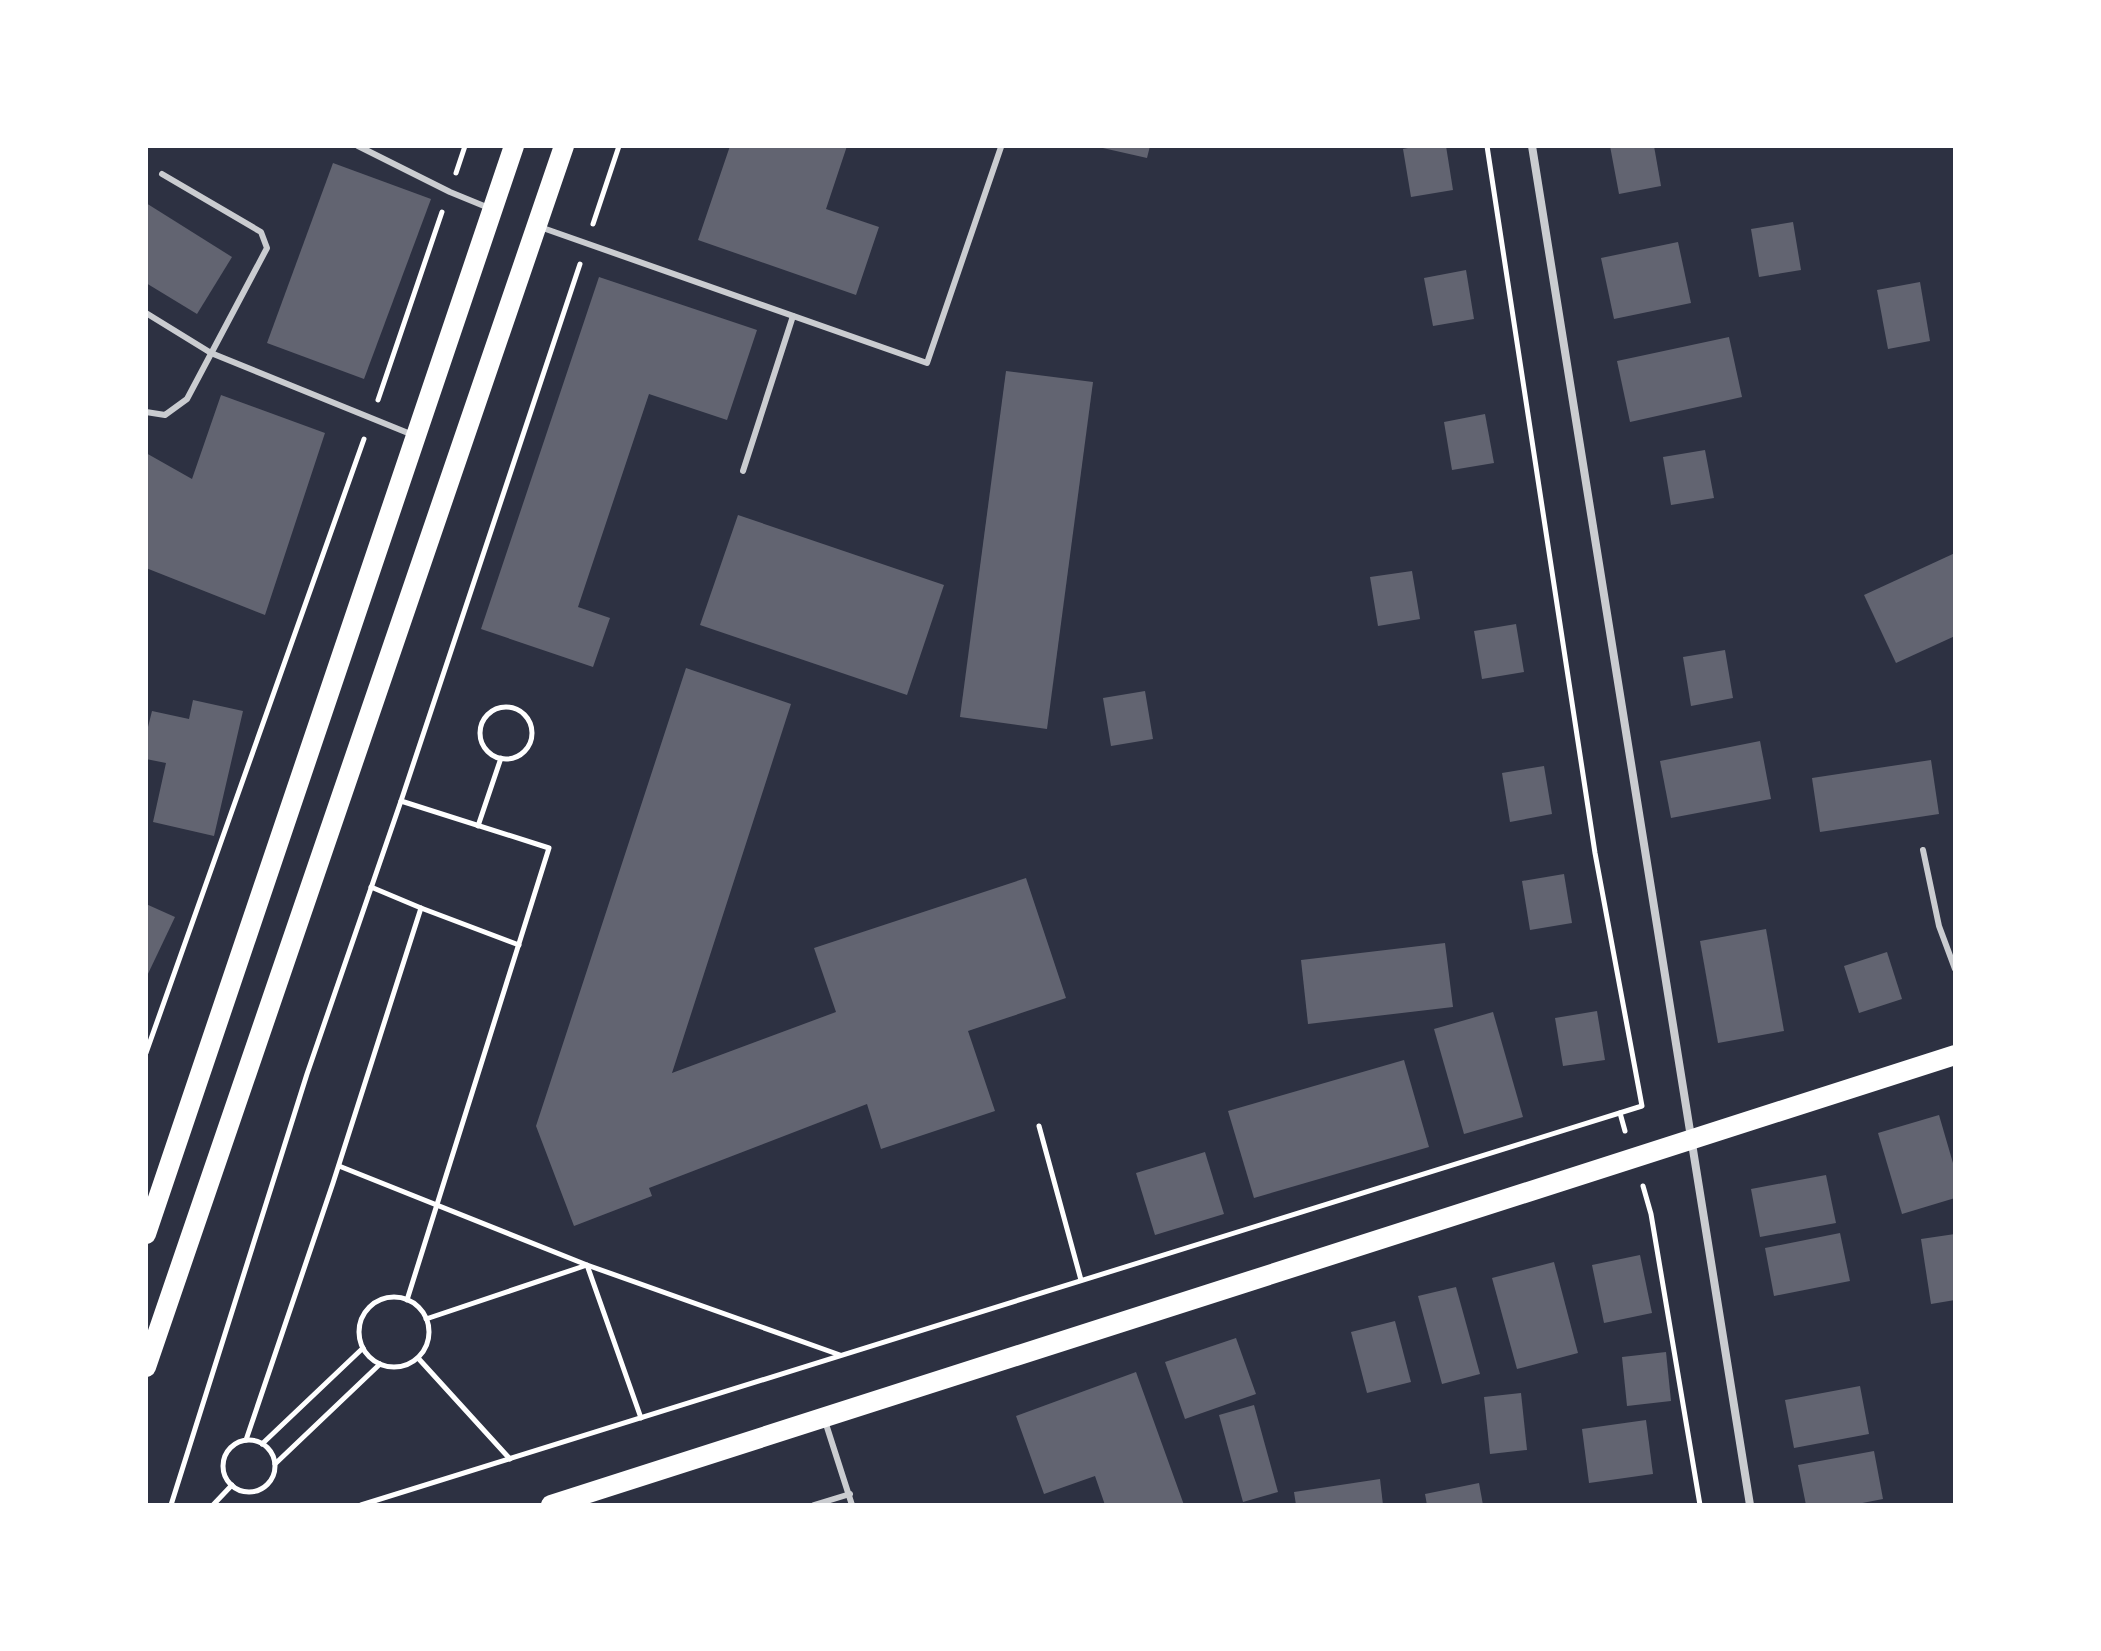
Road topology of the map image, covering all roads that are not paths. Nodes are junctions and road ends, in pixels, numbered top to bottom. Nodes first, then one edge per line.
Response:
1 (358, 146) edge
2 (514, 146) edge
3 (564, 146) edge
4 (1532, 146) edge
5 (1001, 147) edge
6 (162, 174) dead end
7 (493, 209) junction
8 (536, 225) junction
9 (146, 313) edge
10 (793, 316) junction
11 (211, 353) junction
12 (146, 412) edge
13 (416, 436) junction
14 (743, 471) dead end
15 (1923, 850) dead end
16 (1955, 969) edge
17 (1955, 1055) edge
18 (1692, 1139) junction
19 (146, 1234) edge
20 (146, 1367) edge
21 (824, 1418) junction
22 (850, 1494) junction
23 (551, 1505) edge
24 (814, 1505) edge
25 (852, 1505) edge
26 (1750, 1505) edge

1 - 7 lane
2 - 7 main road
3 - 8 main road
4 - 18 street
5 - 10 lane
6 - 11 lane
7 - 13 main road
8 - 10 lane
8 - 20 main road
9 - 11 lane
10 - 14 lane
11 - 12 lane
11 - 13 lane
13 - 19 main road
15 - 16 lane
17 - 18 main road
18 - 21 main road
18 - 26 street
21 - 22 lane
21 - 23 main road
22 - 24 lane
22 - 25 lane

